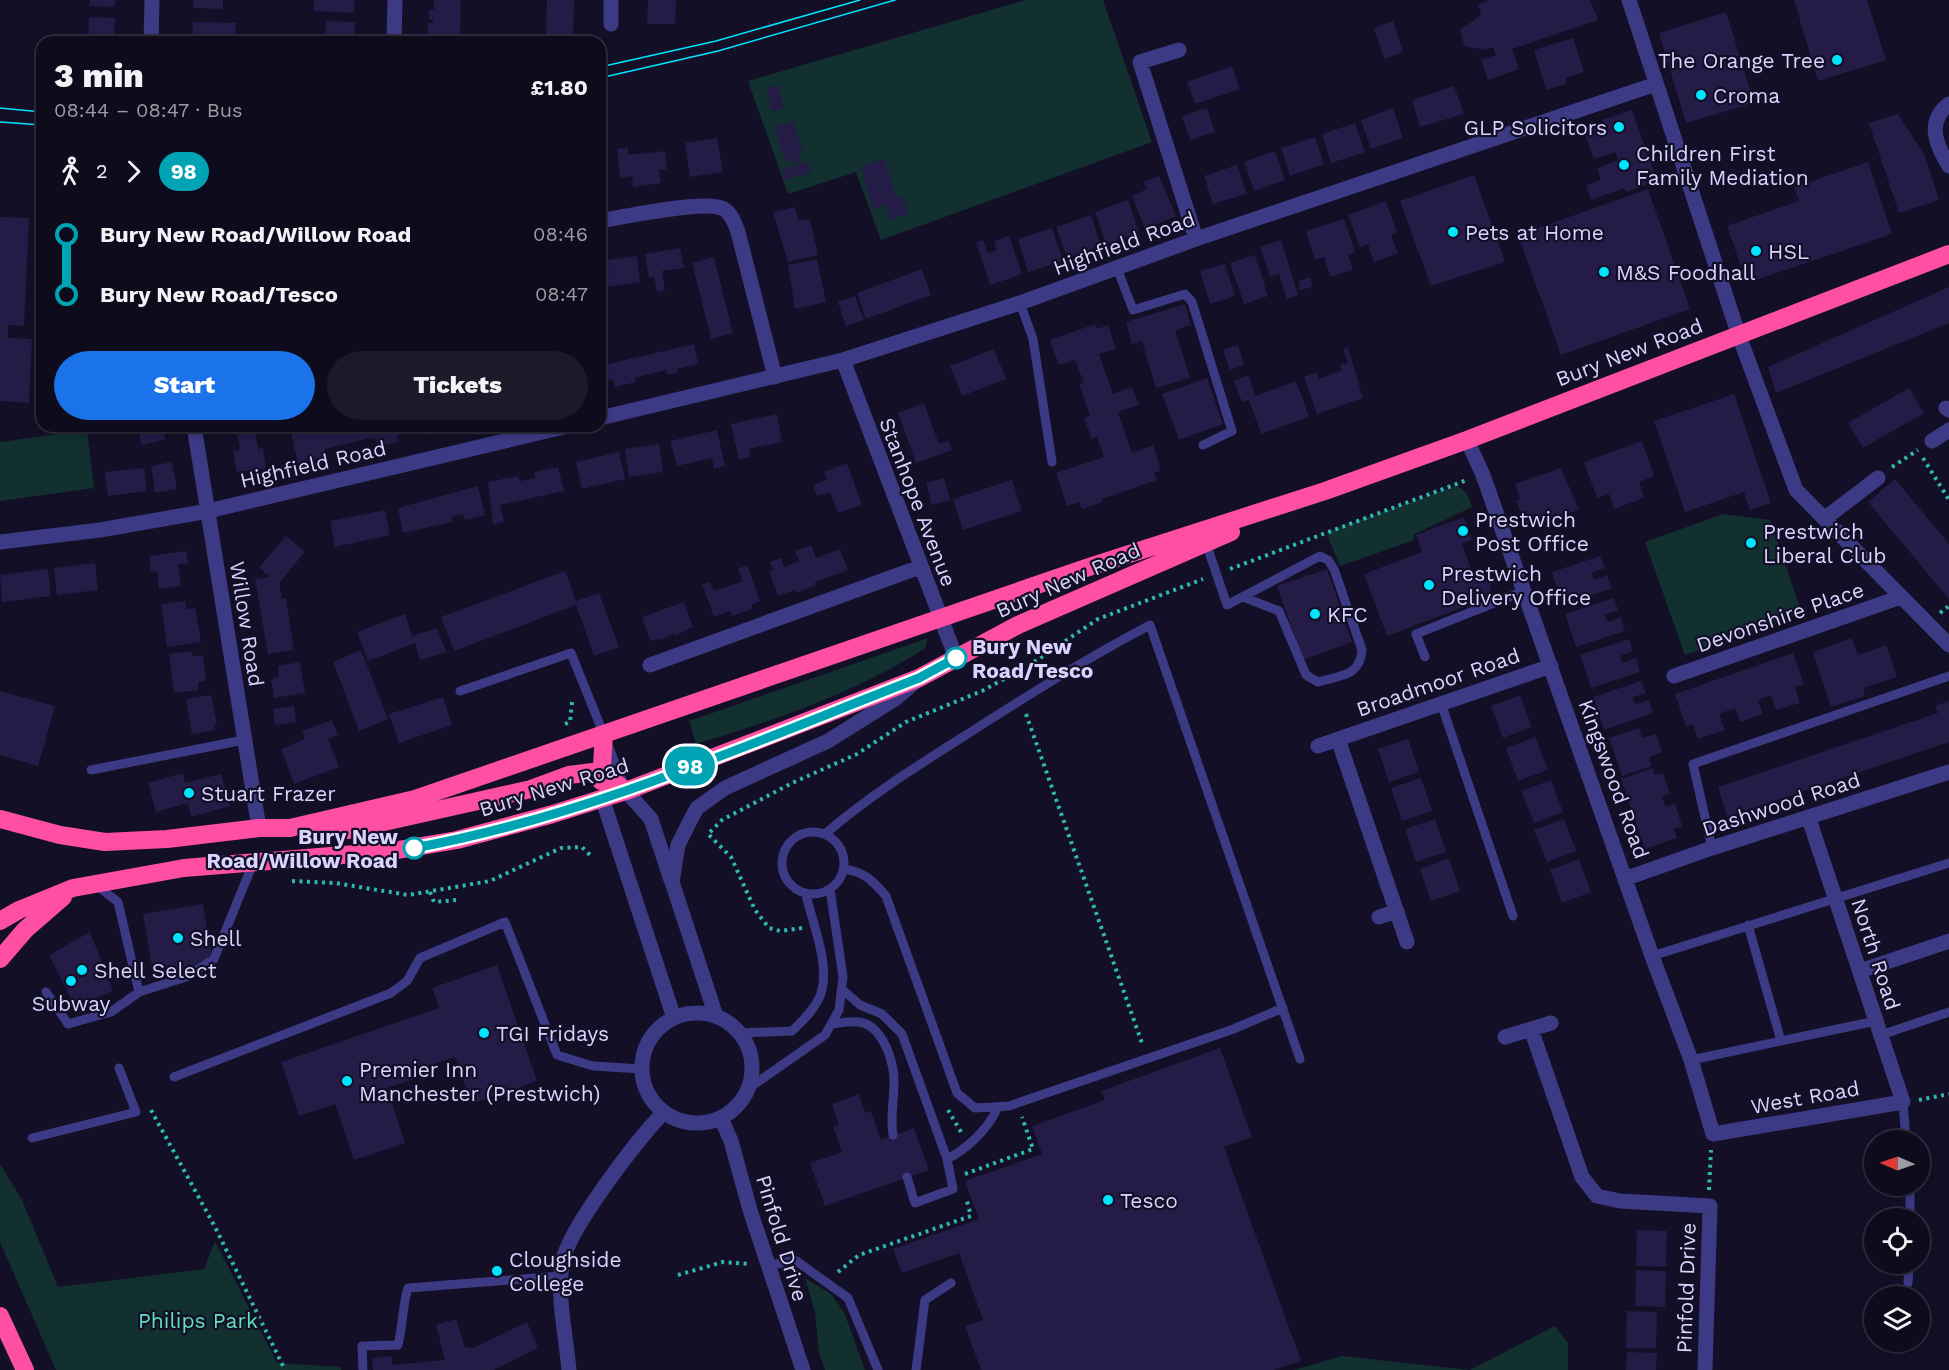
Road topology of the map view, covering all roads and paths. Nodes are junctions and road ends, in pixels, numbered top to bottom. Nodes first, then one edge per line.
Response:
1 (152, 0) edge
2 (395, 0) edge
3 (611, 0) edge
4 (1629, 0) edge
5 (611, 24) dead end
6 (151, 36) edge
7 (394, 36) edge
8 (1179, 50) dead end
9 (1656, 84) junction
10 (1949, 104) edge
11 (1949, 166) edge
12 (606, 220) edge
13 (1196, 239) junction
14 (1949, 254) edge
15 (1117, 268) junction
16 (1020, 303) junction
17 (1738, 333) junction
18 (843, 360) junction
19 (775, 377) junction
20 (606, 417) edge
21 (1949, 430) edge
22 (195, 432) edge
23 (543, 432) edge
24 (1467, 440) junction
25 (1932, 441) joint
26 (1203, 445) dead end
27 (1918, 450) junction
28 (1052, 462) dead end
29 (1878, 478) joint
30 (1324, 491) junction
31 (1949, 500) edge
32 (208, 511) junction
33 (1824, 519) junction
34 (0, 542) edge
35 (1206, 543) junction
36 (920, 567) junction
37 (1524, 591) junction
38 (1243, 597) junction
39 (1901, 597) junction
40 (940, 618) junction
41 (1949, 645) edge
42 (1425, 657) dead end
43 (956, 658) junction
44 (650, 665) dead end
45 (1551, 666) junction
46 (1674, 676) dead end
47 (1949, 676) edge
48 (919, 678) junction
49 (460, 691) dead end
50 (573, 696) dead end
51 (1021, 699) junction
52 (1441, 703) junction
53 (561, 725) dead end
54 (604, 735) junction
55 (1338, 739) junction
56 (244, 740) junction
57 (1318, 746) dead end
58 (91, 770) dead end
59 (601, 771) junction
60 (1949, 772) edge
61 (626, 790) junction
62 (602, 798) junction
63 (0, 819) edge
64 (1809, 819) junction
65 (301, 826) junction
66 (259, 828) junction
67 (825, 834) junction
68 (1712, 848) junction
69 (590, 855) dead end
70 (254, 861) junction
71 (1949, 863) edge
72 (844, 869) junction
73 (1627, 878) junction
74 (289, 881) dead end
75 (672, 882) junction
76 (96, 885) junction
77 (73, 888) junction
78 (830, 889) junction
79 (430, 892) junction
80 (806, 894) junction
81 (1836, 899) junction
82 (456, 900) dead end
83 (1396, 911) junction
84 (1513, 916) dead end
85 (1379, 917) dead end
86 (0, 921) edge
87 (1748, 925) junction
88 (1949, 941) edge
89 (1407, 942) dead end
90 (1652, 956) junction
91 (0, 958) edge
92 (1860, 971) junction
93 (843, 990) junction
94 (46, 992) dead end
95 (139, 992) junction
96 (1283, 1008) junction
97 (1949, 1012) edge
98 (716, 1016) junction
99 (674, 1018) junction
100 (1551, 1023) dead end
101 (831, 1024) junction
102 (1878, 1028) junction
103 (1531, 1029) junction
104 (740, 1033) junction
105 (1505, 1037) dead end
106 (1781, 1041) junction
107 (1147, 1059) junction
108 (1300, 1059) dead end
109 (1691, 1060) junction
110 (119, 1068) dead end
111 (642, 1069) junction
112 (174, 1077) dead end
113 (749, 1088) junction
114 (1949, 1094) edge
115 (1903, 1102) junction
116 (148, 1104) dead end
117 (997, 1109) junction
118 (664, 1112) junction
119 (1020, 1113) dead end
120 (721, 1118) junction
121 (1905, 1130) edge
122 (1713, 1134) junction
123 (893, 1135) dead end
124 (32, 1138) dead end
125 (947, 1159) junction
126 (960, 1176) dead end
127 (907, 1177) dead end
128 (965, 1196) dead end
129 (1710, 1206) junction
130 (768, 1266) junction
131 (1908, 1274) edge
132 (678, 1275) dead end
133 (561, 1276) junction
134 (826, 1281) junction
135 (951, 1283) dead end
136 (1908, 1283) dead end
137 (0, 1316) edge
138 (25, 1370) edge
139 (285, 1370) edge
140 (363, 1370) edge
141 (569, 1370) edge
142 (803, 1370) edge
143 (878, 1370) edge
144 (916, 1370) edge
145 (1705, 1370) edge

1 - 6 street
2 - 7 street
3 - 5 street
4 - 9 street
8 - 13 street
9 - 13 street, Highfield Road
9 - 17 street
10 - 11 street
12 - 19 street
13 - 15 street, Highfield Road
14 - 17 highway, Bury New Road
15 - 16 street, Highfield Road
15 - 26 lane
16 - 18 street, Highfield Road
16 - 28 lane
17 - 24 highway, Bury New Road
17 - 33 street
18 - 19 street, Highfield Road
18 - 36 street, Stanhope Avenue
19 - 20 street, Highfield Road
21 - 25 street
22 - 32 street, Willow Road
23 - 32 street, Highfield Road
24 - 30 highway, Bury New Road
24 - 37 street, Kingswood Road
25 - 27 path
27 - 29 path
27 - 31 path
29 - 33 street
30 - 35 highway, Bury New Road
30 - 40 highway, Bury New Road
32 - 34 street, Highfield Road
32 - 56 street, Willow Road
33 - 39 street
35 - 38 lane
35 - 43 highway, Bury New Road
36 - 40 street, Stanhope Avenue
36 - 44 street
37 - 42 lane
37 - 45 street, Kingswood Road
38 - 38 lane
39 - 41 street
39 - 46 street, Devonshire Place
40 - 43 street, Stanhope Avenue
40 - 54 highway, Bury New Road
43 - 48 highway, Bury New Road
45 - 52 street, Broadmoor Road
45 - 73 street, Kingswood Road
47 - 68 lane
48 - 61 highway, Bury New Road
48 - 75 street
49 - 54 lane
50 - 53 path
51 - 67 lane
51 - 96 lane
51 - 107 path
52 - 55 street, Broadmoor Road
52 - 84 lane
54 - 59 highway
54 - 61 lane
54 - 65 highway, Bury New Road
55 - 57 street, Broadmoor Road
55 - 83 street, Broadmoor Road
56 - 58 lane
56 - 66 street, Willow Road
59 - 61 highway
59 - 62 highway
59 - 65 highway
60 - 64 street, Dashwood Road
61 - 62 highway, Bury New Road
61 - 75 street
62 - 70 highway, Bury New Road
62 - 99 street
63 - 66 highway, Bury New Road
64 - 68 street, Dashwood Road
64 - 81 street, North Road
65 - 66 highway, Bury New Road
67 - 72 lane
67 - 80 lane
68 - 73 street, Dashwood Road
69 - 79 path
70 - 76 highway, Bury New Road
70 - 95 lane
71 - 81 lane
72 - 78 lane
72 - 117 lane
73 - 90 street, Kingswood Road
74 - 79 path
75 - 98 street
76 - 77 highway, Bury New Road
76 - 95 lane
77 - 86 highway, Bury New Road
77 - 91 highway
78 - 80 lane
78 - 93 lane
79 - 82 path
80 - 104 lane
81 - 87 lane
81 - 92 street, North Road
83 - 85 street
83 - 89 street, Broadmoor Road
87 - 90 lane
87 - 106 lane
88 - 92 street
90 - 109 street, Kingswood Road
92 - 102 street, North Road
93 - 101 lane
93 - 125 lane
94 - 95 lane
96 - 107 lane
96 - 108 lane
97 - 102 lane
98 - 99 street
98 - 104 street
99 - 111 street
100 - 103 street
101 - 113 lane
101 - 123 lane
102 - 106 lane
102 - 115 street, North Road
103 - 105 street
103 - 129 street
104 - 113 street
106 - 109 lane
107 - 117 lane
109 - 122 street, Kingswood Road
110 - 124 lane
111 - 112 lane
111 - 118 street
113 - 120 street
114 - 115 path
115 - 121 lane
115 - 122 street, West Road
116 - 139 path
117 - 125 lane
118 - 120 street
118 - 133 street
119 - 126 path
120 - 130 street, Pinfold Drive
122 - 129 path
125 - 127 lane
128 - 134 path
129 - 145 street, Pinfold Drive
130 - 132 path
130 - 134 lane
130 - 142 street, Pinfold Drive
131 - 136 lane
133 - 140 lane
133 - 141 street
134 - 143 lane
135 - 144 lane
137 - 138 highway

